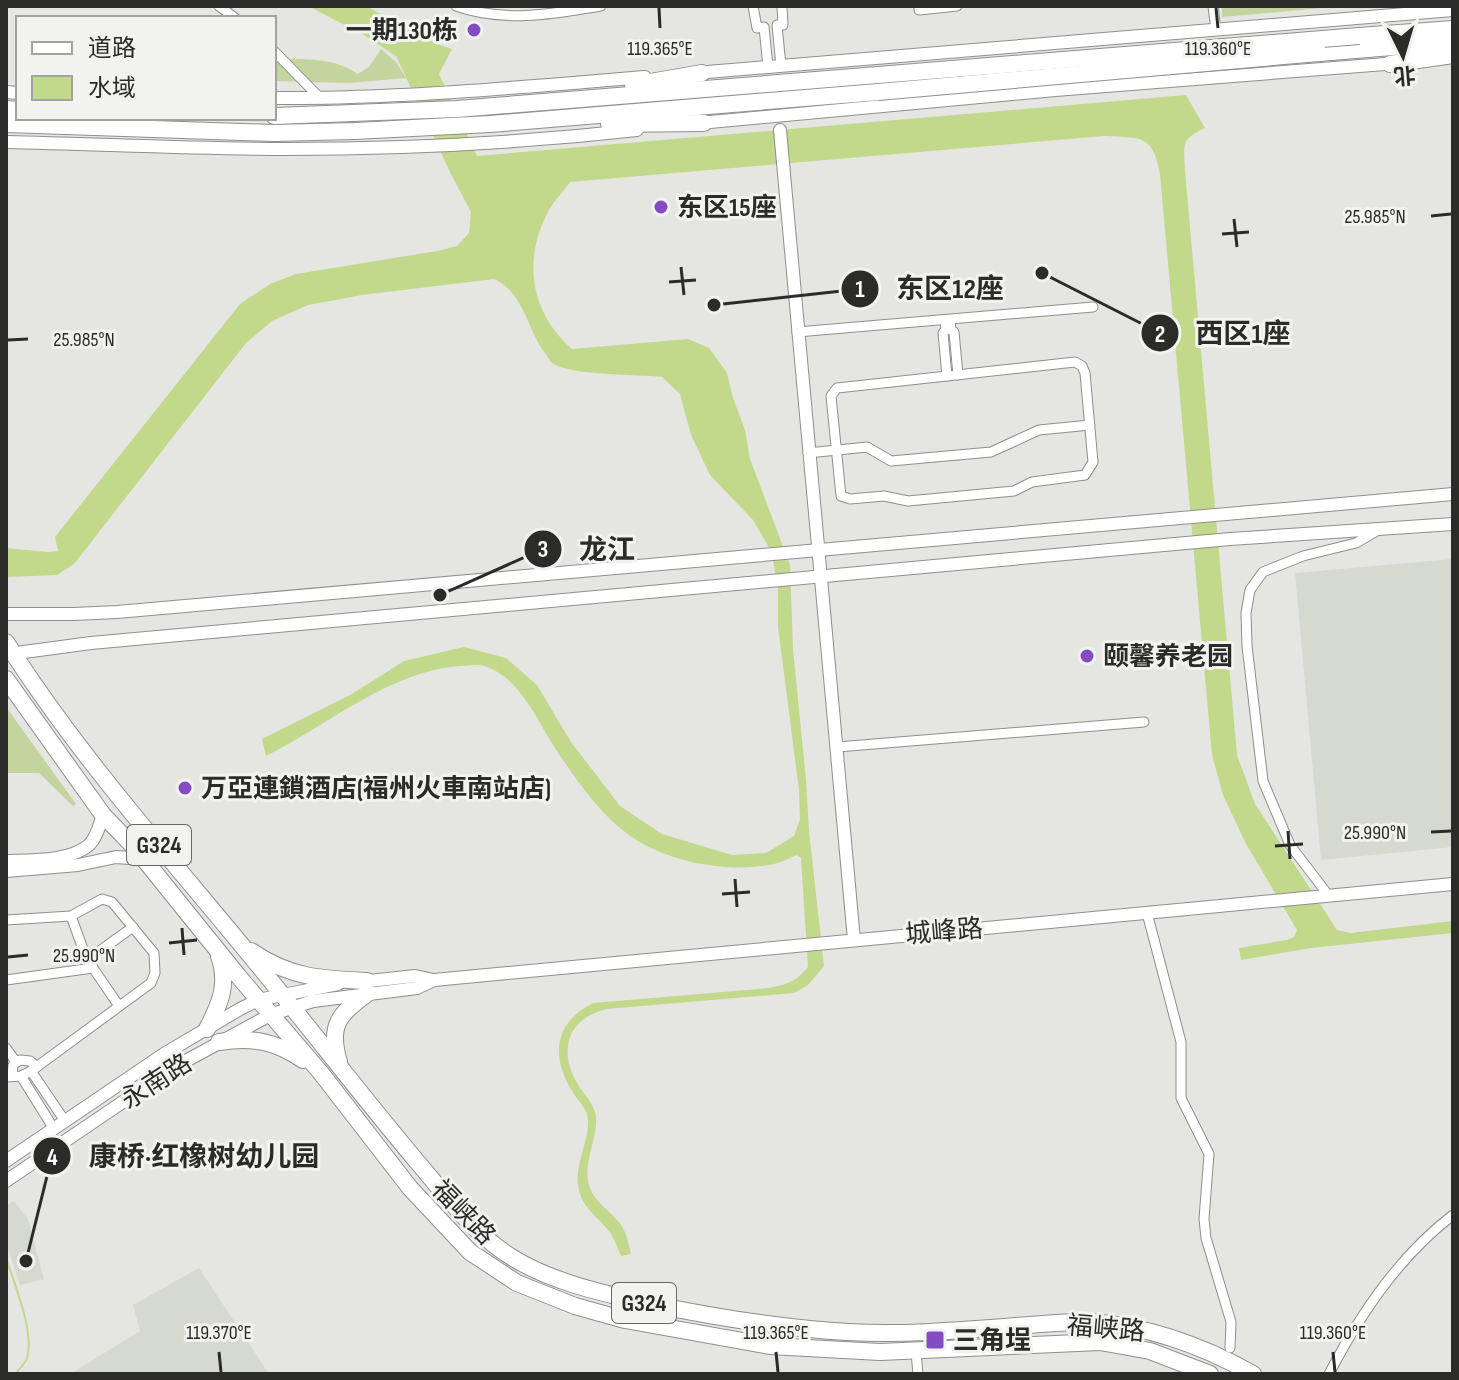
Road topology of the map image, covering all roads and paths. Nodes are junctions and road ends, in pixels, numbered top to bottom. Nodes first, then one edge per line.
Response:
1 (456, 6) edge
2 (601, 6) edge
3 (753, 6) edge
4 (782, 6) edge
5 (919, 6) edge
6 (957, 6) edge
7 (1213, 6) edge
8 (1453, 10) edge
9 (1453, 29) edge
10 (1216, 30) junction
11 (1172, 34) junction
12 (1453, 42) edge
13 (1034, 45) junction
14 (276, 53) edge
15 (1453, 57) edge
16 (1390, 64) joint
17 (781, 66) junction
18 (768, 67) junction
19 (702, 73) junction
20 (1177, 81) junction
21 (878, 83) junction
22 (1055, 90) junction
23 (276, 98) edge
24 (321, 99) junction
25 (457, 109) junction
26 (276, 116) edge
27 (420, 119) junction
28 (496, 123) junction
29 (704, 123) junction
30 (6, 124) edge
31 (780, 124) junction
32 (6, 142) edge
33 (1093, 307) dead end
34 (947, 320) junction
35 (797, 332) junction
36 (958, 375) junction
37 (947, 376) junction
38 (1090, 425) junction
39 (836, 450) junction
40 (808, 453) junction
41 (1453, 494) edge
42 (1453, 524) edge
43 (1381, 529) junction
44 (818, 550) junction
45 (821, 577) junction
46 (6, 614) edge
47 (9, 650) edge
48 (6, 679) edge
49 (1144, 722) dead end
50 (837, 747) junction
51 (103, 815) junction
52 (144, 859) junction
53 (6, 861) edge
54 (6, 871) edge
55 (1453, 884) edge
56 (1325, 896) junction
57 (1147, 913) junction
58 (71, 916) junction
59 (6, 920) edge
60 (221, 923) junction
61 (133, 927) junction
62 (205, 935) junction
63 (236, 940) junction
64 (854, 940) junction
65 (218, 950) junction
66 (90, 964) junction
67 (6, 980) edge
68 (368, 987) junction
69 (258, 1000) junction
70 (286, 1000) junction
71 (119, 1006) junction
72 (270, 1015) junction
73 (207, 1029) junction
74 (219, 1042) junction
75 (6, 1048) edge
76 (16, 1062) junction
77 (34, 1069) junction
78 (321, 1073) junction
79 (346, 1074) junction
80 (13, 1076) edge
81 (337, 1093) junction
82 (60, 1125) junction
83 (6, 1161) edge
84 (6, 1181) edge
85 (1453, 1215) edge
86 (1230, 1348) dead end
87 (916, 1352) junction
88 (918, 1374) edge
89 (1210, 1374) edge
90 (1253, 1374) edge
91 (1329, 1374) edge

1 - 2 street
3 - 18 street
4 - 17 street
5 - 6 street
7 - 10 street
8 - 10 main road
9 - 21 highway, bridge
10 - 11 main road
11 - 13 main road
11 - 20 main road
12 - 21 highway, bridge
13 - 17 main road
13 - 22 main road
14 - 24 street
15 - 16 highway
16 - 20 main road
17 - 18 main road
18 - 19 main road
19 - 24 main road
19 - 25 highway
20 - 22 main road
21 - 25 highway
21 - 28 highway
22 - 31 main road
23 - 24 main road
25 - 27 highway
26 - 27 highway
27 - 28 highway
27 - 30 highway
28 - 29 highway
29 - 31 main road
29 - 32 main road
31 - 35 main road
33 - 34 street
34 - 35 street
34 - 36 street
34 - 37 street
35 - 40 main road
36 - 37 street
36 - 38 street
37 - 39 street
38 - 39 street
38 - 39 street
39 - 40 street
40 - 44 main road
41 - 44 main road
42 - 43 main road
43 - 45 main road
43 - 56 street
44 - 45 main road
44 - 46 main road
45 - 47 main road
45 - 50 main road
47 - 60 highway, 福峡路 / G324
48 - 51 highway, 福峡路 / G324
49 - 50 street
50 - 64 main road
51 - 52 highway, 福峡路 / G324
51 - 53 main road
52 - 54 main road
52 - 62 highway, 福峡路 / G324
55 - 56 main road, 城峰路
56 - 57 main road, 城峰路
57 - 64 main road, 城峰路
57 - 86 street
58 - 59 street
58 - 61 street
58 - 66 street
60 - 62 highway
60 - 63 highway, 福峡路 / G324
61 - 66 street
61 - 71 street
62 - 65 highway, 福峡路 / G324
63 - 68 highway
63 - 70 highway, 福峡路 / G324
64 - 68 main road, 城峰路
65 - 69 highway, 福峡路 / G324
65 - 73 highway
66 - 67 street
66 - 71 street
68 - 70 main road, 城峰路
68 - 79 highway
69 - 70 main road
69 - 72 highway, 福峡路 / G324
69 - 73 main road
70 - 72 main road, 城峰路
70 - 79 highway, 福峡路 / G324
71 - 77 street
72 - 74 main road, 永南路
72 - 78 highway, 福峡路 / G324
73 - 82 main road
74 - 78 highway
74 - 84 main road, 永南路
75 - 76 street
76 - 77 street
76 - 80 street
77 - 80 street
77 - 82 street
78 - 81 highway, 福峡路 / G324
79 - 81 highway
79 - 90 highway, 福峡路 / G324
80 - 82 street
81 - 87 highway, 福峡路 / G324
82 - 83 main road
85 - 91 street
87 - 88 street
87 - 89 highway, 福峡路 / G324

